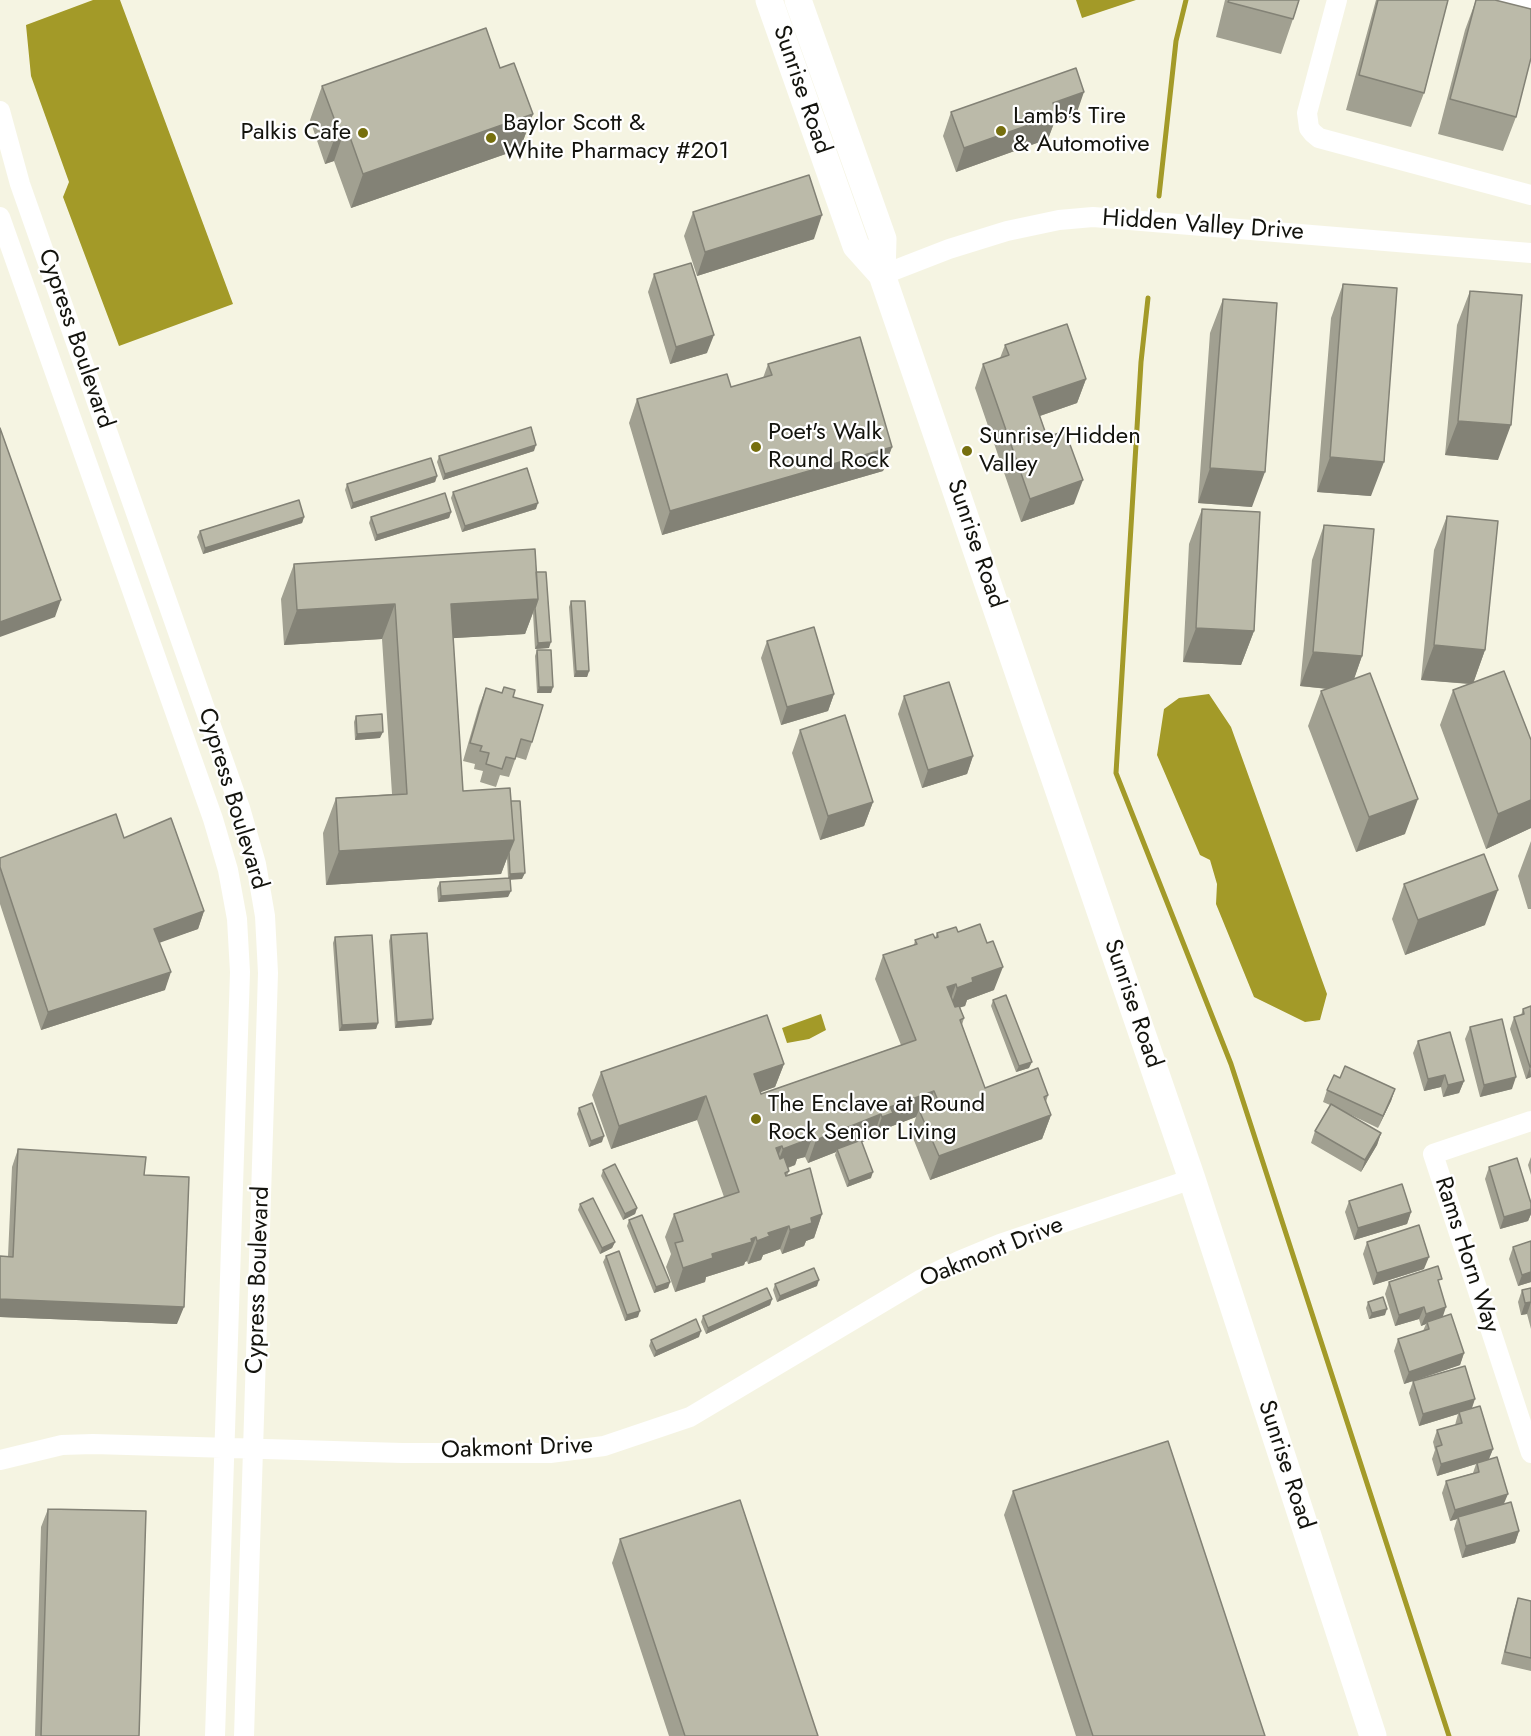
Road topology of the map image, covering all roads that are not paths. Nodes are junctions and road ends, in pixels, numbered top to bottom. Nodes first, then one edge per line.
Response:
1 (769, 0) edge
2 (798, 0) edge
3 (1337, 0) edge
4 (1496, 0) edge
5 (1531, 10) edge
6 (0, 111) edge
7 (1531, 195) edge
8 (0, 217) edge
9 (1531, 253) edge
10 (882, 275) junction
11 (1531, 1121) edge
12 (1192, 1179) junction
13 (225, 1446) junction
14 (254, 1447) junction
15 (1531, 1453) edge
16 (0, 1460) edge
17 (215, 1736) edge
18 (244, 1736) edge
19 (1373, 1736) edge

1 - 10 main road, Sunrise Road
2 - 10 main road, Sunrise Road
3 - 7 street
4 - 5 street
6 - 14 street, Cypress Boulevard
8 - 13 street, Cypress Boulevard
9 - 10 street, Hidden Valley Drive
10 - 12 main road, Sunrise Road
11 - 15 street, Rams Horn Way
12 - 14 street, Oakmont Drive
12 - 19 main road, Sunrise Road
13 - 14 street, Oakmont Drive
13 - 16 street, Oakmont Drive
13 - 17 street, Cypress Boulevard
14 - 18 street, Cypress Boulevard

